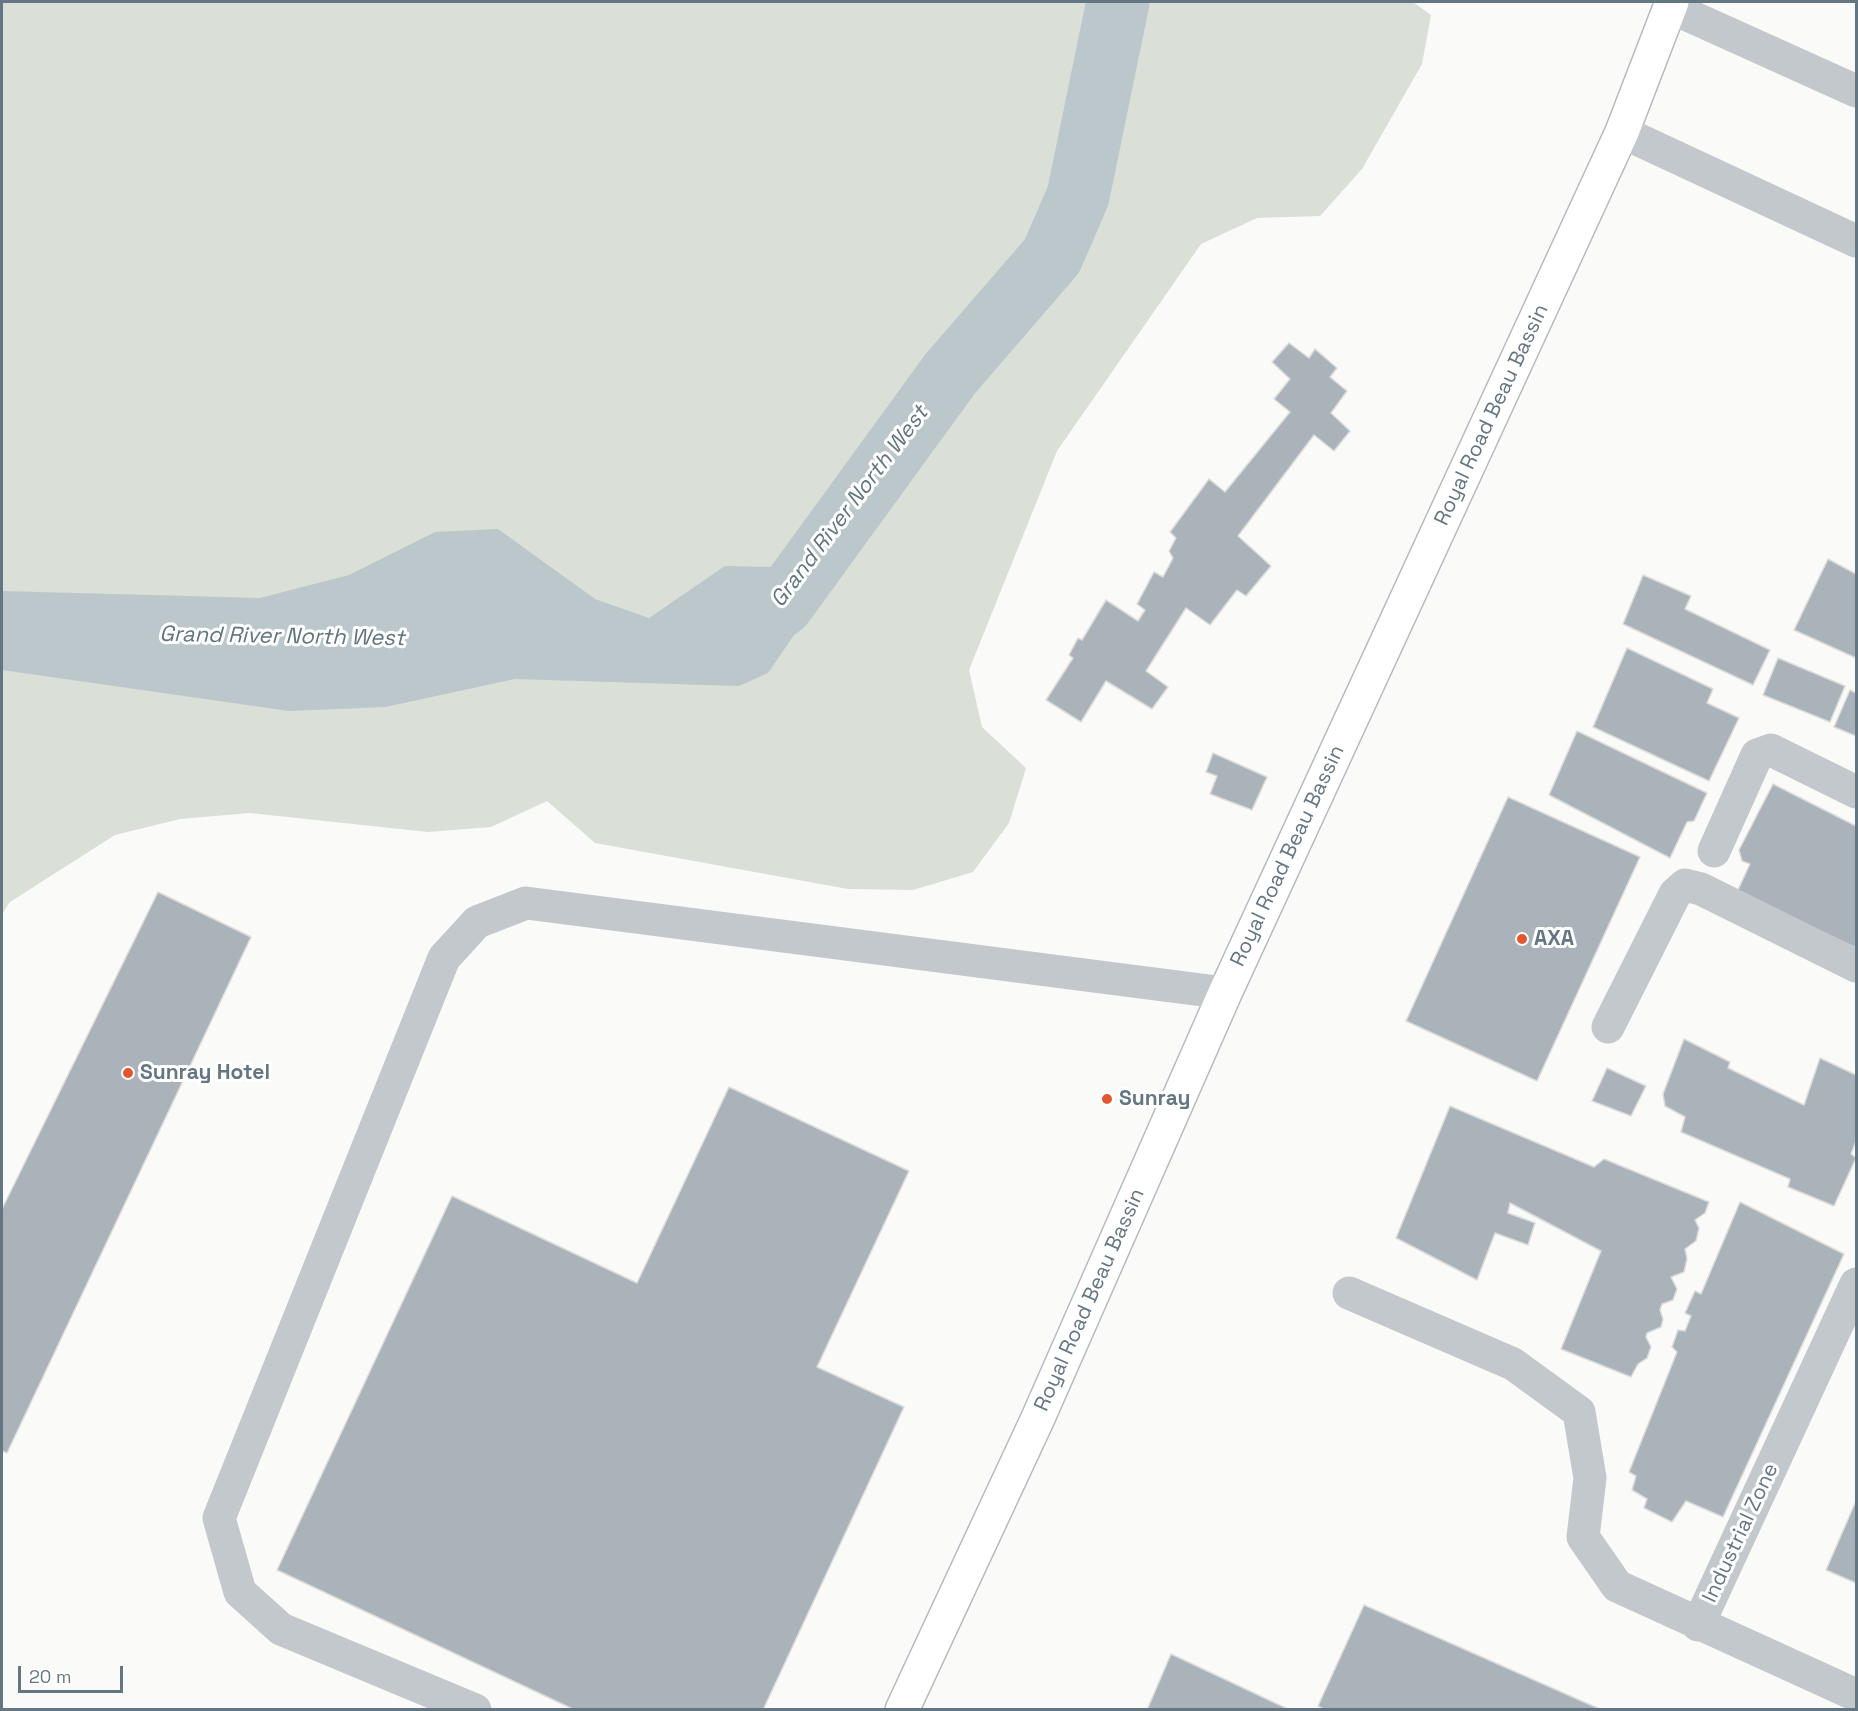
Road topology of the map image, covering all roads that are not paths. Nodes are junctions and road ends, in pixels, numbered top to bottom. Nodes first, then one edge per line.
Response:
1 (1671, 4) edge
2 (1857, 91) edge
3 (1622, 132) junction
4 (1857, 241) edge
5 (1857, 792) edge
6 (1714, 850) dead end
7 (1857, 966) edge
8 (1225, 993) junction
9 (1608, 1027) dead end
10 (1857, 1284) edge
11 (1349, 1293) dead end
12 (1698, 1625) junction
13 (1857, 1695) edge
14 (475, 1710) edge
15 (902, 1710) edge

1 - 2 street
1 - 3 main road, Royal Road Beau Bassin
3 - 4 street
3 - 8 main road, Royal Road Beau Bassin
5 - 6 street
7 - 9 street
8 - 14 street
8 - 15 main road, Royal Road Beau Bassin
10 - 12 street, Industrial Zone
11 - 12 street
12 - 13 street, Industrial Zone

